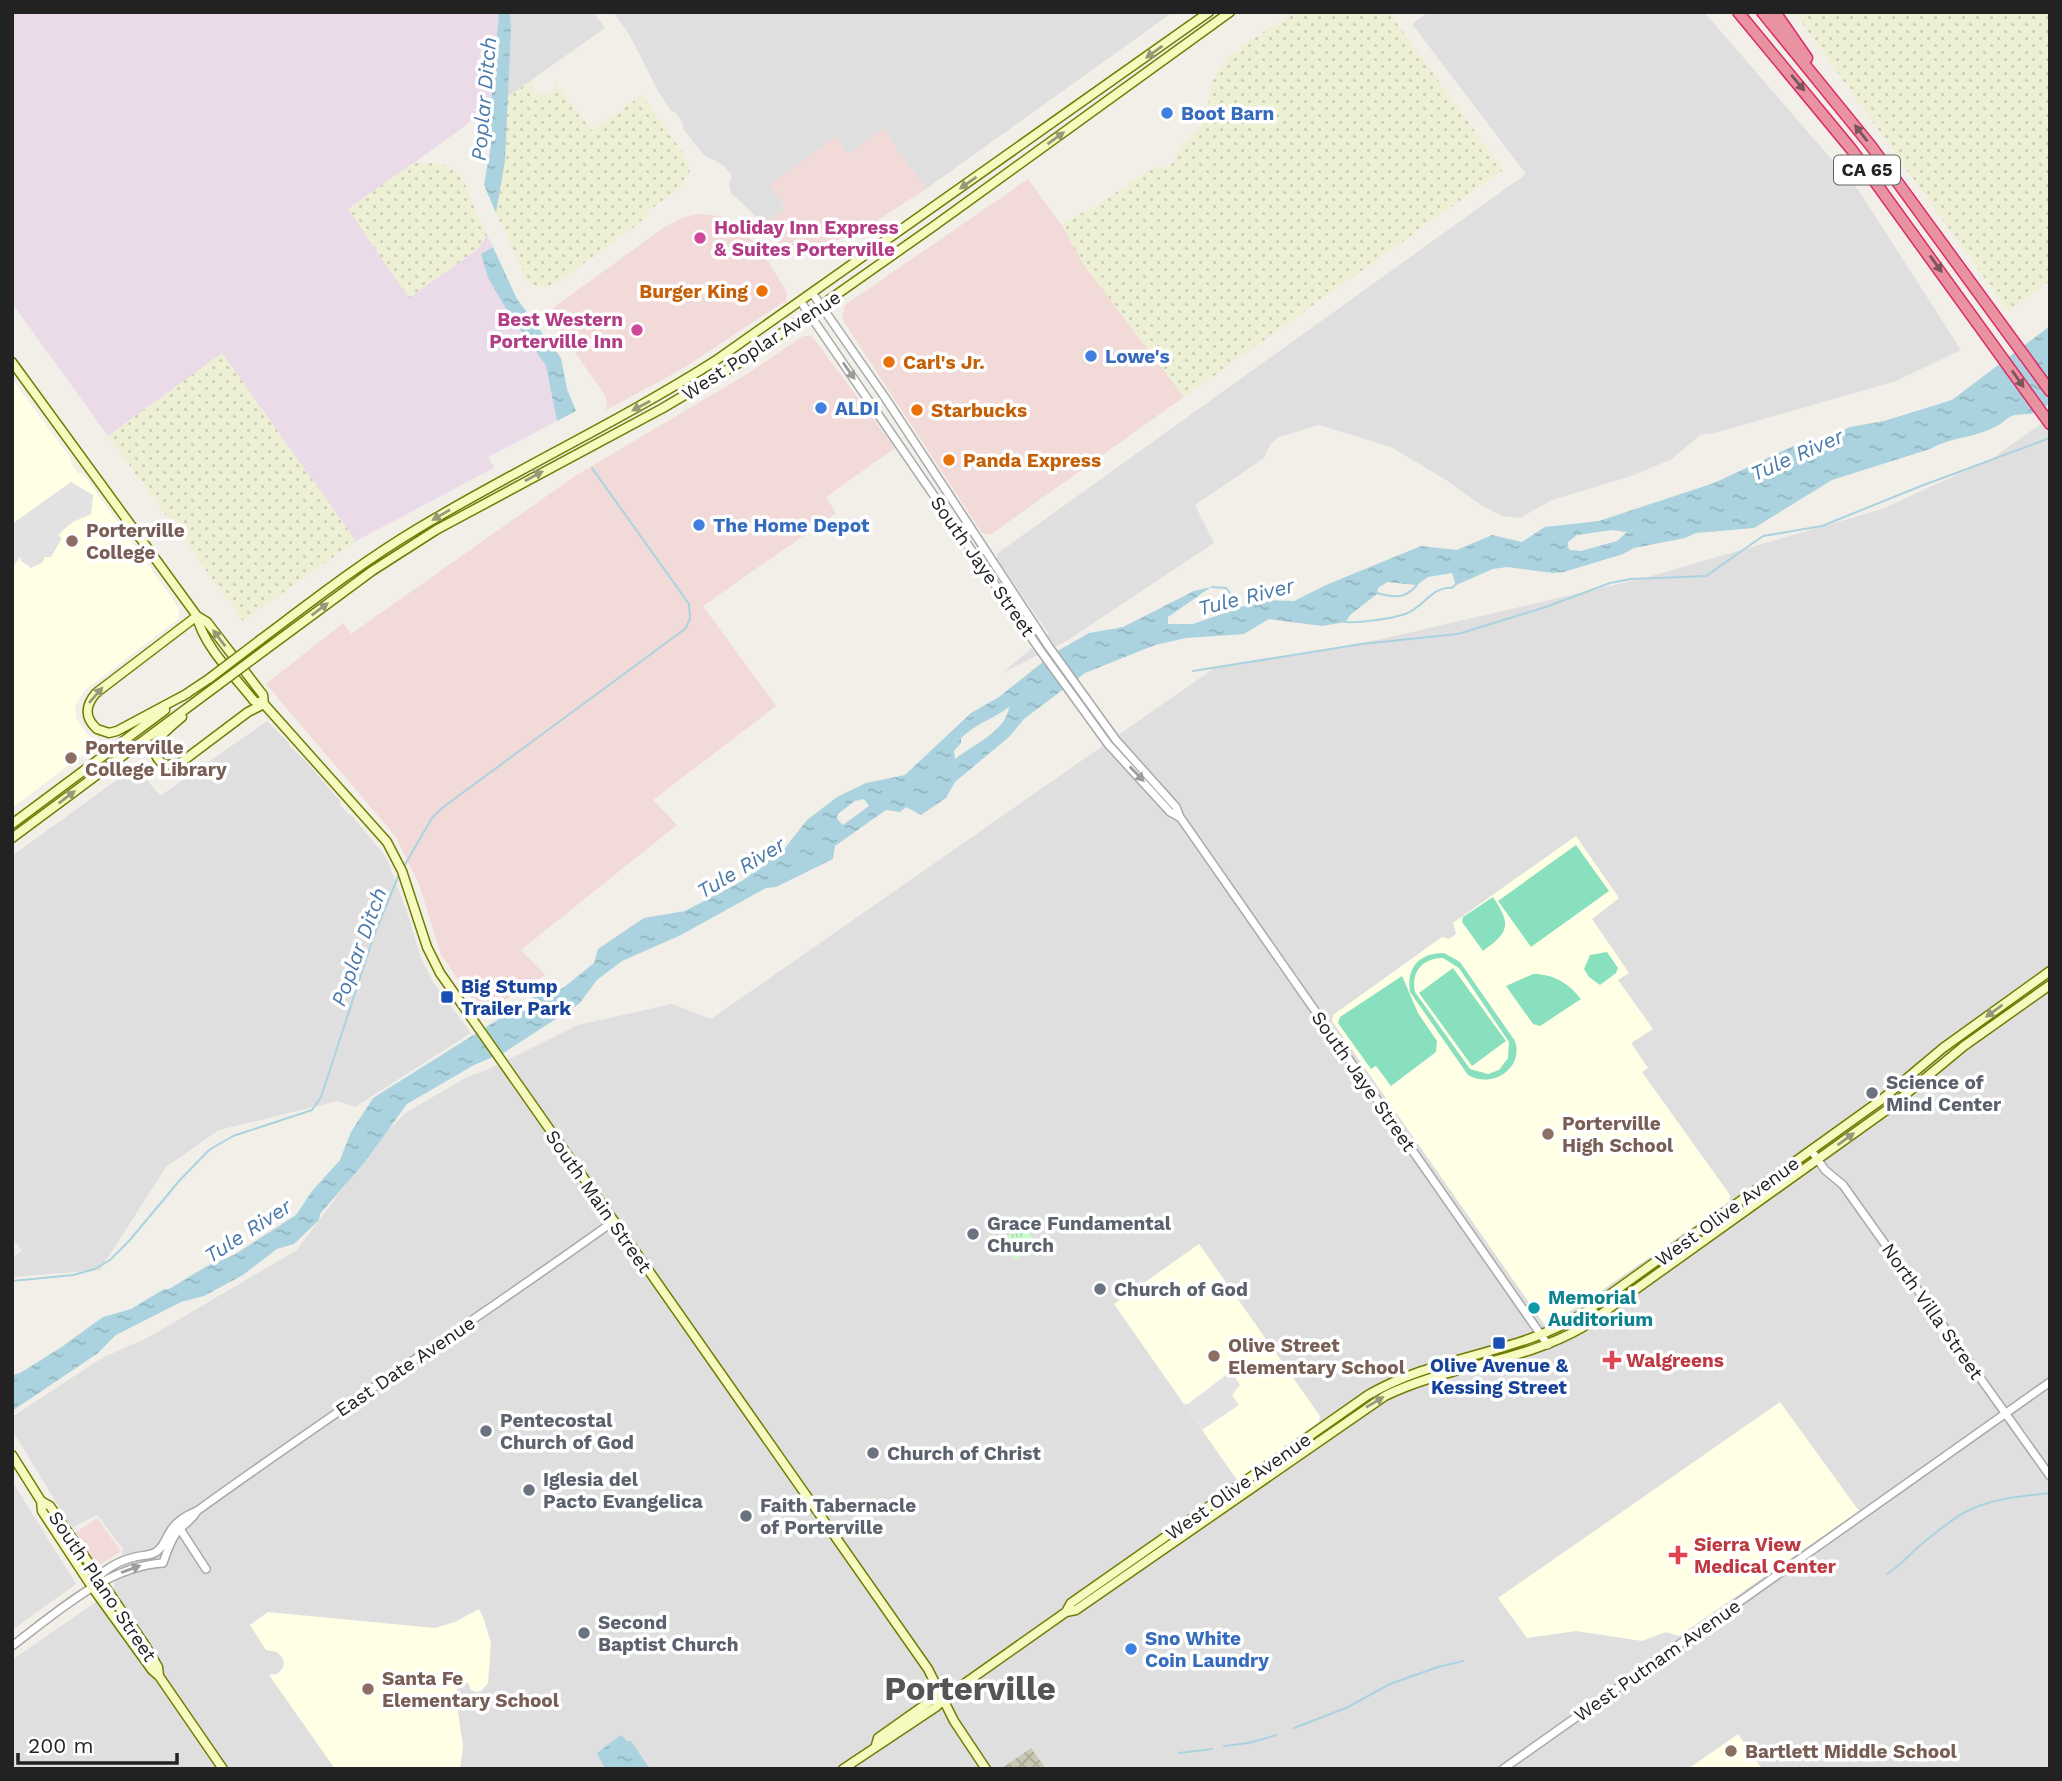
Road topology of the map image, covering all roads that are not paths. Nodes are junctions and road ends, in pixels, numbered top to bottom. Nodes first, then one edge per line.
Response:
1 (1209, 12) edge
2 (1230, 12) edge
3 (1731, 12) edge
4 (1738, 12) edge
5 (1762, 12) edge
6 (1775, 12) edge
7 (1775, 55) junction
8 (1839, 104) junction
9 (813, 294) junction
10 (801, 302) junction
11 (822, 306) junction
12 (810, 315) junction
13 (12, 362) edge
14 (2050, 391) edge
15 (2050, 424) edge
16 (197, 616) junction
17 (218, 685) junction
18 (188, 693) junction
19 (1082, 701) junction
20 (264, 704) junction
21 (12, 824) edge
22 (12, 838) edge
23 (2050, 971) edge
24 (2050, 985) edge
25 (1811, 1150) junction
26 (1818, 1159) junction
27 (614, 1221) junction
28 (1636, 1276) junction
29 (1596, 1318) junction
30 (1541, 1335) junction
31 (1548, 1345) junction
32 (2050, 1382) edge
33 (2005, 1414) junction
34 (1293, 1447) junction
35 (12, 1455) edge
36 (1278, 1469) junction
37 (2050, 1476) edge
38 (197, 1511) junction
39 (180, 1529) junction
40 (206, 1569) dead end
41 (97, 1583) junction
42 (1066, 1612) junction
43 (12, 1646) edge
44 (944, 1698) junction
45 (223, 1769) edge
46 (843, 1769) edge
47 (986, 1769) edge
48 (1503, 1769) edge

1 -> 9 main road, West Poplar Avenue
11 -> 2 main road, West Poplar Avenue
3 - 7 highway
4 - 7 highway, CA 65
5 - 8 highway, CA 65
6 - 8 highway
7 -> 15 highway, CA 65
14 -> 8 highway, CA 65
9 - 10 main road, West Poplar Avenue
9 - 11 street, South Jaye Street
10 - 12 street, South Jaye Street
10 -> 18 main road, West Poplar Avenue, bridge
11 - 12 main road, West Poplar Avenue
11 - 19 street, South Jaye Street
17 -> 12 main road, West Poplar Avenue, bridge
12 -> 19 street, South Jaye Street
13 - 16 main road, South Main Street
18 -> 16 main road
16 - 20 main road, South Main Street
17 - 20 main road
22 -> 17 main road
18 - 21 main road
19 - 30 street, South Jaye Street
20 - 27 main road, South Main Street
23 -> 25 main road, West Olive Avenue
26 -> 24 main road, West Olive Avenue
25 - 26 street, North Villa Street
25 - 28 main road, West Olive Avenue
26 - 29 main road, West Olive Avenue
26 - 33 street, North Villa Street
27 - 38 street, East Date Avenue
27 - 44 main road, South Main Street
28 - 29 main road
28 - 30 main road, West Olive Avenue
29 - 31 main road, West Olive Avenue
30 - 31 street, South Jaye Street
30 - 34 main road, West Olive Avenue
36 -> 31 main road, West Olive Avenue
32 - 33 street, West Putnam Avenue
33 - 37 street, North Villa Street
33 - 48 street, West Putnam Avenue
34 - 36 main road
34 - 42 main road, West Olive Avenue
35 - 41 main road, South Plano Street
36 - 42 main road, West Olive Avenue
38 - 39 street, East Date Avenue
38 - 41 street, East Date Avenue
39 - 40 street
41 -> 39 street, East Date Avenue
41 - 43 street, East Date Avenue
41 - 45 main road, South Plano Street
42 - 44 main road, West Olive Avenue
44 - 46 main road, West Olive Avenue
44 - 47 main road, South Main Street

